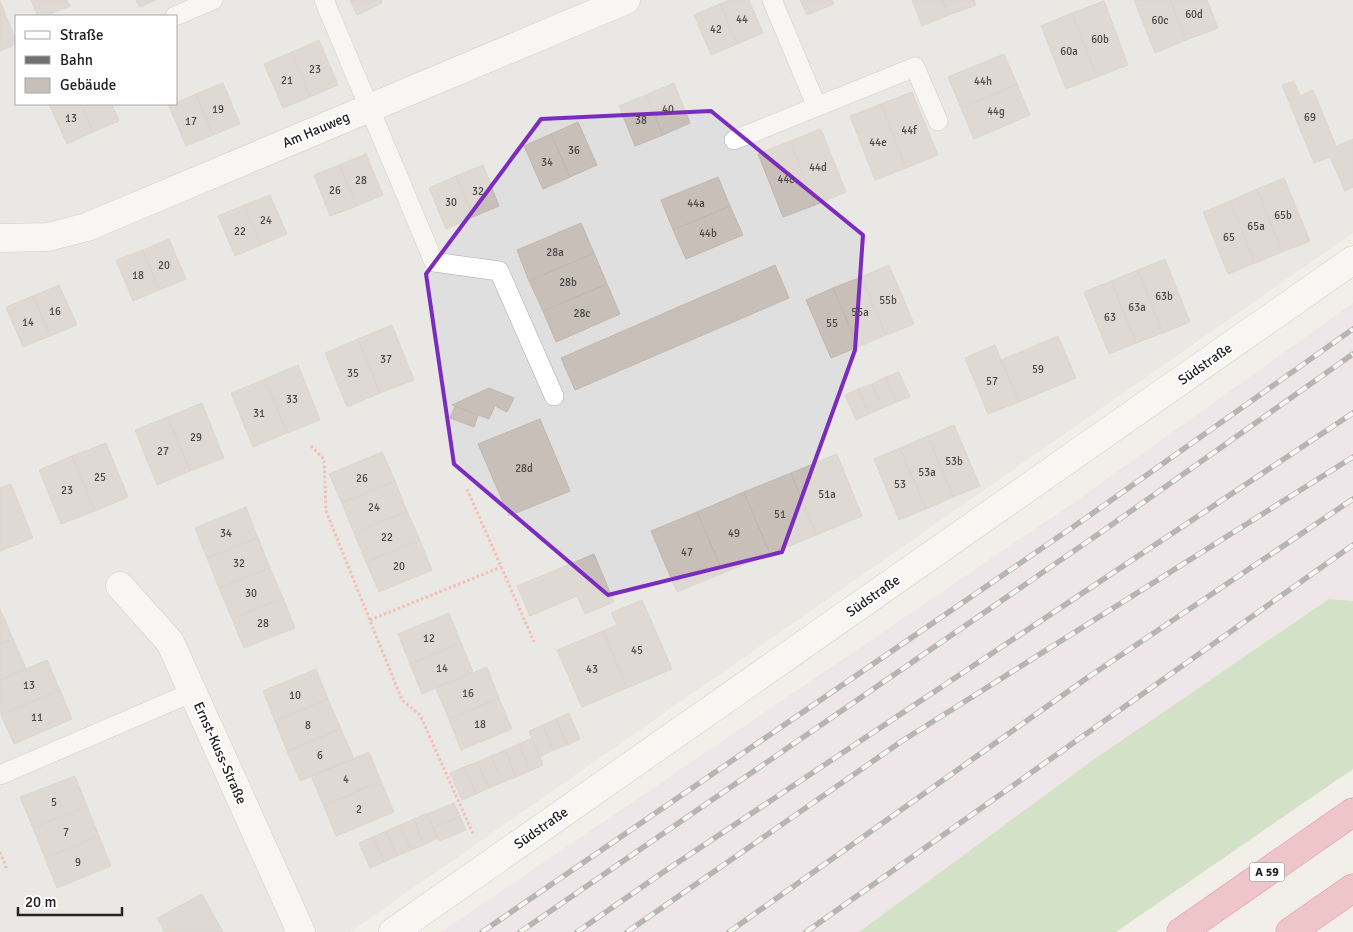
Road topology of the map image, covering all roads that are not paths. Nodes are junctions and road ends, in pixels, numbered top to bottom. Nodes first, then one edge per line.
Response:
1 (213, 0) edge
2 (324, 0) edge
3 (626, 0) edge
4 (772, 0) edge
5 (177, 15) edge
6 (817, 107) junction
7 (368, 108) junction
8 (938, 121) dead end
9 (734, 140) dead end
10 (0, 238) edge
11 (1353, 260) edge
12 (554, 396) dead end
13 (120, 586) dead end
14 (193, 692) junction
15 (0, 775) edge
16 (1353, 812) edge
17 (1353, 888) edge
18 (301, 932) edge
19 (393, 932) edge
20 (1180, 932) edge
21 (1290, 932) edge

1 - 5 lane
2 - 7 lane
3 - 7 street, Am Hauweg
4 - 6 lane
6 - 8 lane
6 - 9 lane
7 - 10 street, Am Hauweg
7 - 12 lane
11 - 19 street, Südstraße
13 - 14 street, Ernst-Kuss-Straße
14 - 15 lane
14 - 18 street, Ernst-Kuss-Straße
16 - 20 highway, A 59
17 - 21 highway

